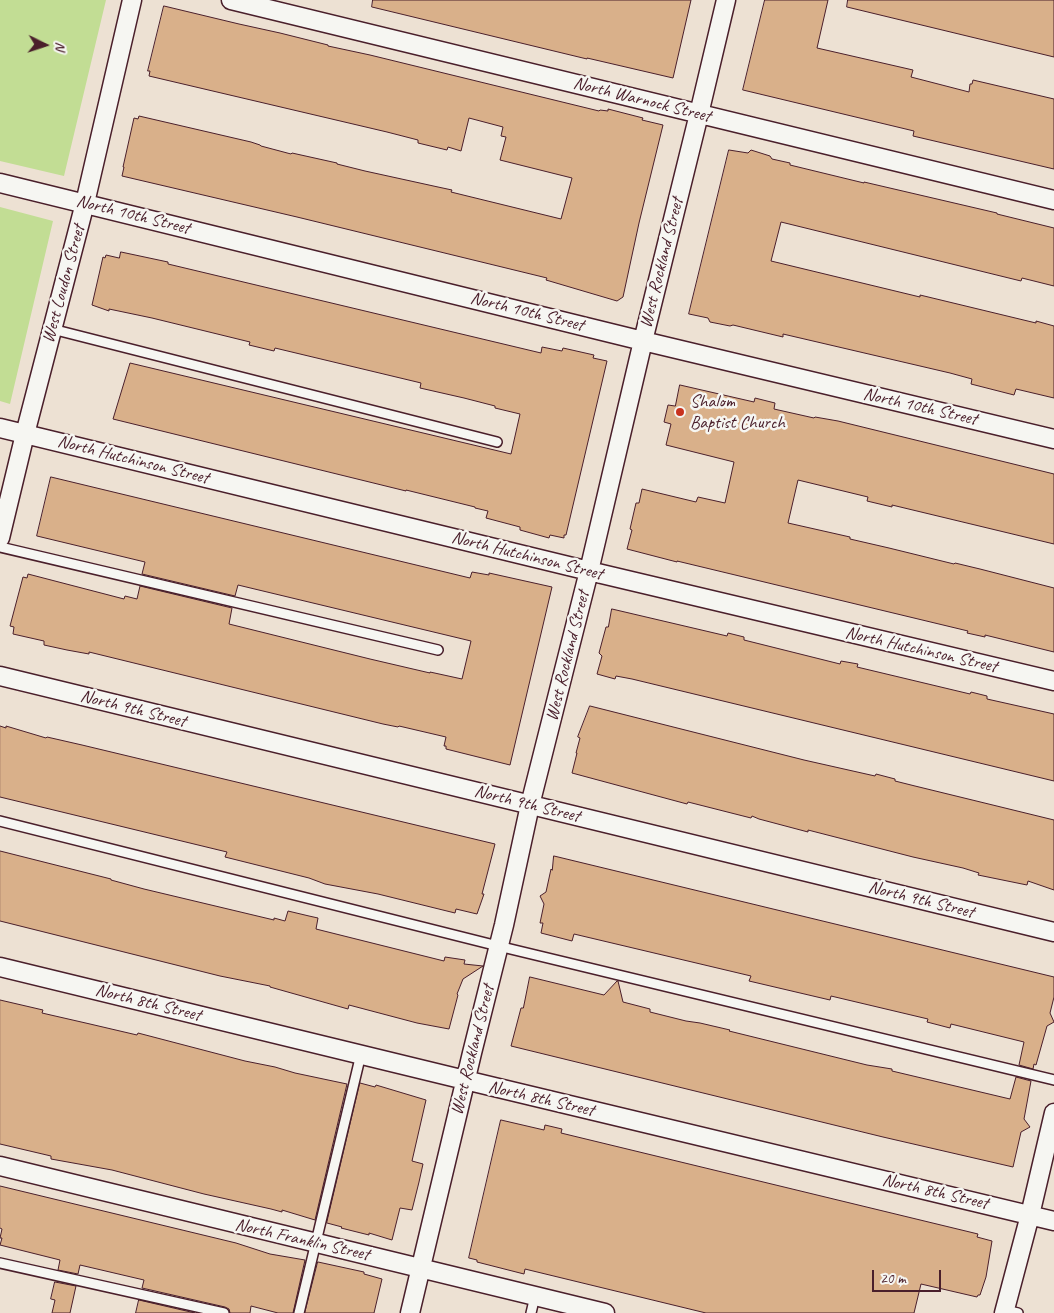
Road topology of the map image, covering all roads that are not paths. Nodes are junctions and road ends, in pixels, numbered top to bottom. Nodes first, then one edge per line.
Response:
1 (132, 0) edge
2 (231, 0) edge
3 (726, 0) edge
4 (699, 114) junction
5 (0, 183) edge
6 (1054, 200) edge
7 (85, 204) junction
8 (52, 329) junction
9 (643, 341) junction
10 (0, 428) edge
11 (25, 434) junction
12 (1054, 439) edge
13 (497, 442) dead end
14 (0, 538) edge
15 (0, 546) edge
16 (590, 571) junction
17 (438, 650) dead end
18 (0, 676) edge
19 (1054, 681) edge
20 (530, 805) junction
21 (0, 821) edge
22 (1054, 932) edge
23 (498, 946) junction
24 (0, 967) edge
25 (361, 1054) junction
26 (465, 1080) junction
27 (1054, 1080) edge
28 (1054, 1113) edge
29 (0, 1166) edge
30 (1030, 1215) junction
31 (1054, 1221) edge
32 (316, 1243) junction
33 (0, 1263) edge
34 (421, 1268) junction
35 (533, 1305) edge
36 (1009, 1312) edge
37 (224, 1313) edge
38 (299, 1313) edge
39 (410, 1313) edge
40 (605, 1313) edge

1 - 7 street, West Loudon Street
2 - 4 street, North Warnock Street
3 - 4 street, West Rockland Street
4 - 6 street, North Warnock Street
4 - 9 street, West Rockland Street
5 - 7 street, North 10th Street
7 - 8 street, West Loudon Street
7 - 9 street, North 10th Street
8 - 11 street, West Loudon Street
8 - 13 lane
9 - 12 street, North 10th Street
9 - 16 street, West Rockland Street
10 - 11 street, North Hutchinson Street
11 - 14 street, West Loudon Street
11 - 16 street, North Hutchinson Street
15 - 17 lane
16 - 19 street, North Hutchinson Street
16 - 20 street, West Rockland Street
18 - 20 street, North 9th Street
20 - 22 street, North 9th Street
20 - 23 street, West Rockland Street
21 - 23 lane
23 - 26 street, West Rockland Street
23 - 27 lane
24 - 25 street, North 8th Street
25 - 26 street, North 8th Street
25 - 32 lane
26 - 30 street, North 8th Street
26 - 34 street, West Rockland Street
28 - 30 street
29 - 32 street, North Franklin Street
30 - 31 street, North 8th Street
30 - 36 street
32 - 34 street, North Franklin Street
32 - 38 lane
33 - 37 lane
34 - 35 street, North Franklin Street
34 - 39 street, West Rockland Street
35 - 40 street, North Franklin Street

